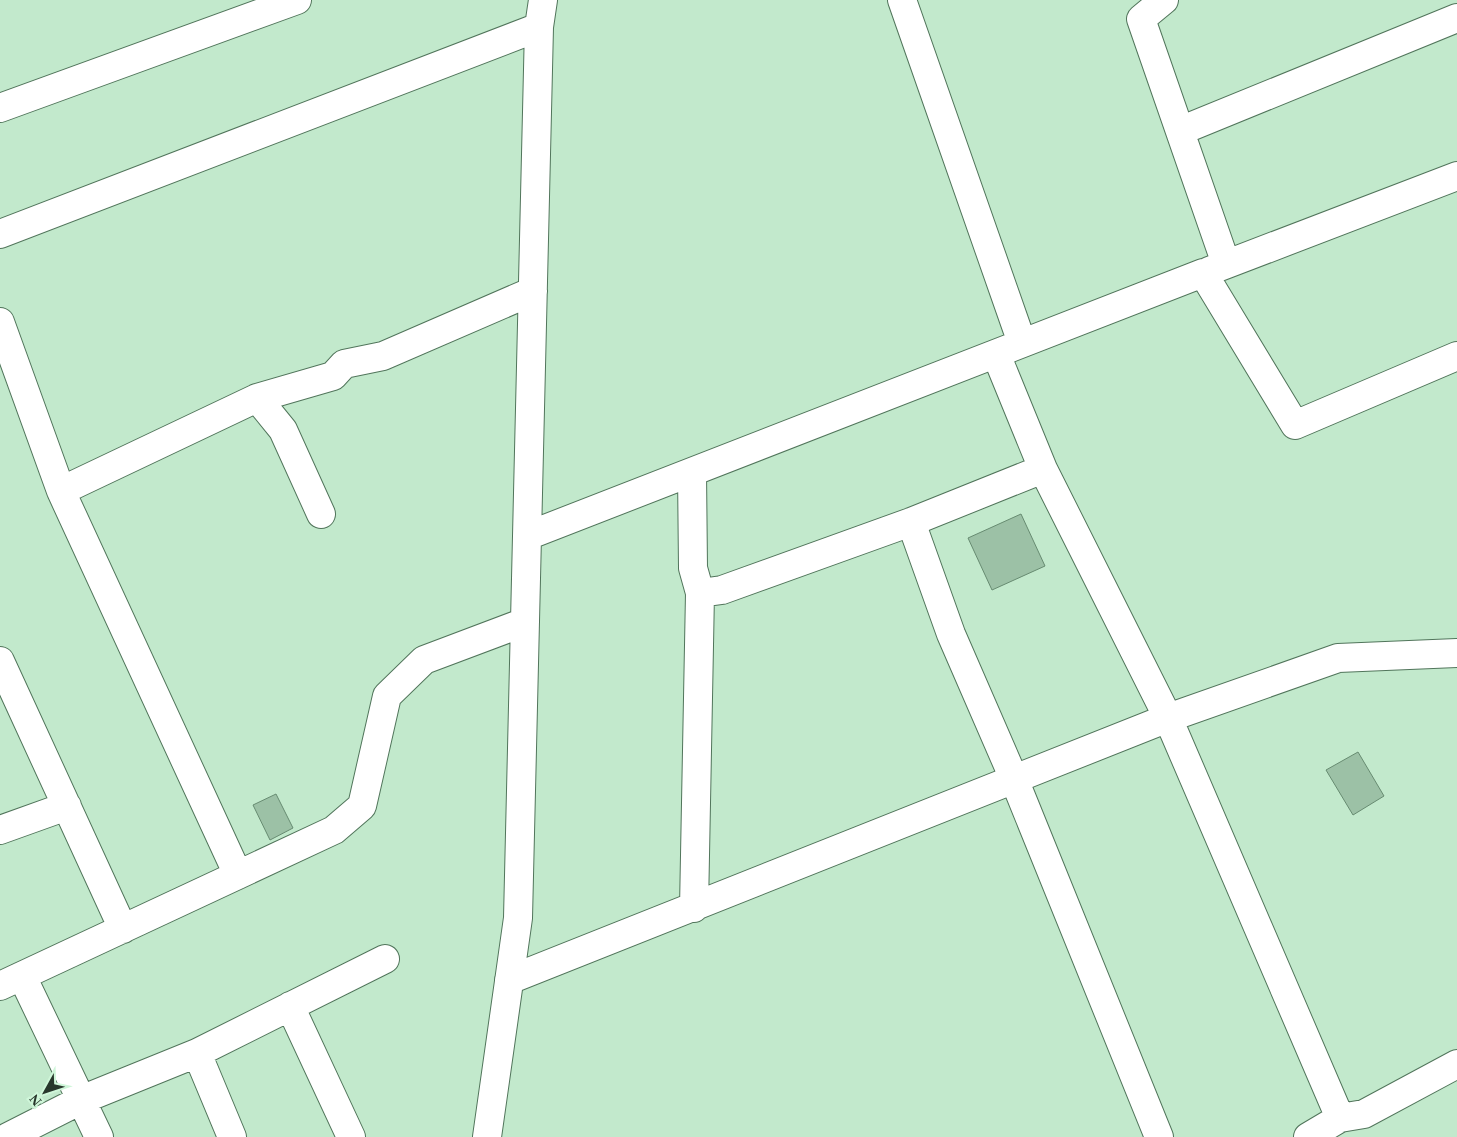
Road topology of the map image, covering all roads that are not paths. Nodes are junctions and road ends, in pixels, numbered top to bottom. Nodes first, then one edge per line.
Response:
1 (297, 0) edge
2 (542, 0) edge
3 (902, 0) edge
4 (1164, 0) edge
5 (1457, 18) edge
6 (539, 27) junction
7 (0, 108) edge
8 (1180, 132) junction
9 (1457, 176) edge
10 (0, 234) edge
11 (1215, 269) junction
12 (533, 291) junction
13 (0, 322) edge
14 (1022, 343) junction
15 (996, 354) junction
16 (1457, 356) edge
17 (257, 398) junction
18 (1043, 469) junction
19 (692, 472) junction
20 (61, 491) junction
21 (321, 514) dead end
22 (911, 522) junction
23 (527, 536) junction
24 (700, 593) junction
25 (525, 622) junction
26 (1457, 652) edge
27 (0, 661) edge
28 (1168, 718) junction
29 (1014, 778) junction
30 (67, 806) junction
31 (0, 830) edge
32 (238, 875) junction
33 (694, 908) junction
34 (123, 928) junction
35 (385, 959) dead end
36 (509, 980) junction
37 (11, 981) edge
38 (290, 1006) junction
39 (197, 1053) junction
40 (1457, 1064) edge
41 (82, 1100) junction
42 (1340, 1118) junction
43 (8, 1137) edge
44 (99, 1137) edge
45 (232, 1137) edge
46 (350, 1137) edge
47 (487, 1137) edge
48 (1159, 1137) edge
49 (1308, 1137) edge

1 - 7 street
2 - 6 street
3 - 14 street
4 - 8 street
5 - 8 street
6 - 10 street
6 - 12 street
8 - 11 street
9 - 11 street
11 - 14 street
11 - 16 street
12 - 17 street
12 - 23 street
13 - 20 street
14 - 15 street
15 - 18 street
15 - 19 street
17 - 20 street
17 - 21 street
18 - 22 street
18 - 28 street
19 - 23 street
19 - 24 street
20 - 32 street
22 - 24 street
22 - 29 street
23 - 25 street
24 - 33 street
25 - 32 street
25 - 36 street
26 - 28 street
27 - 30 street
28 - 29 street
28 - 42 street
29 - 33 street
29 - 48 street
30 - 31 street
30 - 34 street
32 - 34 street
33 - 36 street
34 - 37 street
35 - 38 street
36 - 47 street
37 - 41 street
38 - 39 street
38 - 46 street
39 - 41 street
39 - 45 street
40 - 42 street
41 - 43 street
41 - 44 street
42 - 49 street

